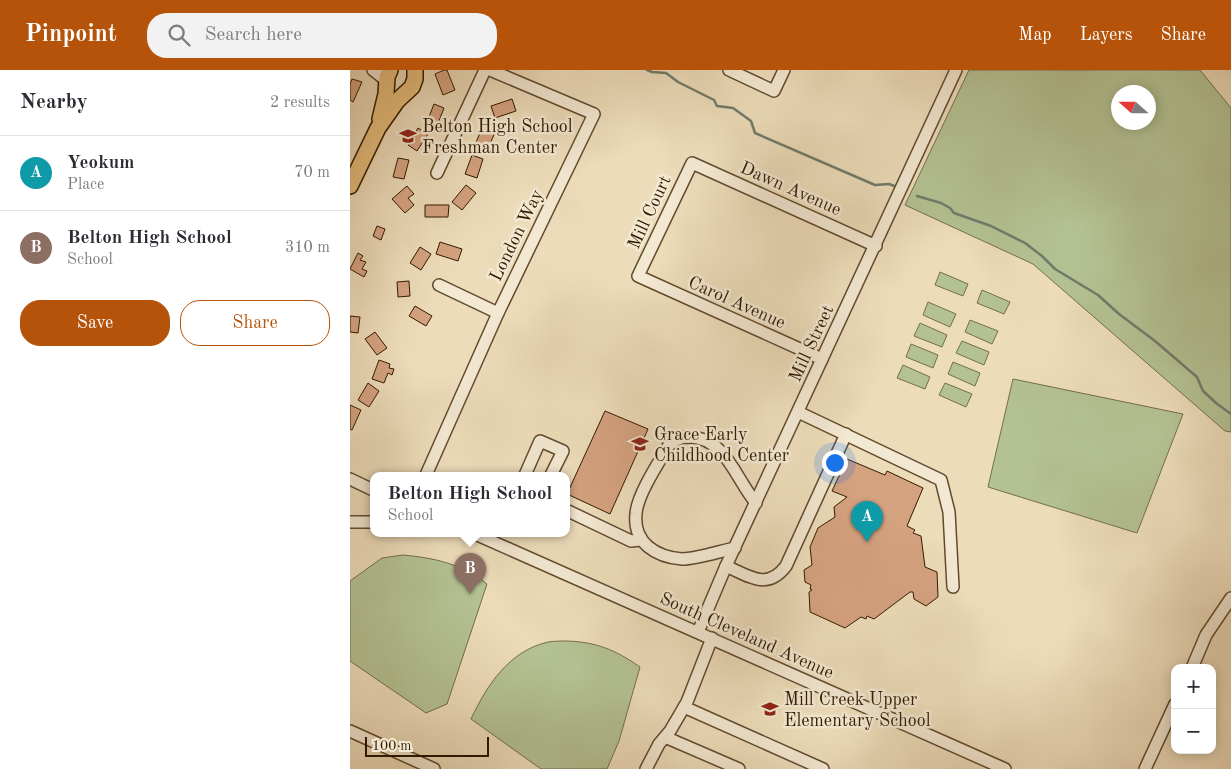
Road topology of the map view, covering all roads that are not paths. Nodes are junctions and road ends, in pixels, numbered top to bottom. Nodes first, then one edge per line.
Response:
1 (373, 70) edge
2 (485, 70) edge
3 (490, 70) edge
4 (729, 70) edge
5 (784, 70) edge
6 (956, 70) edge
7 (414, 72) edge
8 (389, 76) edge
9 (405, 92) junction
10 (378, 128) junction
11 (692, 163) joint
12 (437, 173) dead end
13 (350, 186) edge
14 (876, 246) junction
15 (638, 276) joint
16 (439, 285) dead end
17 (498, 313) junction
18 (822, 359) junction
19 (798, 412) junction
20 (846, 434) junction
21 (427, 472) edge
22 (526, 472) edge
23 (552, 472) edge
24 (350, 479) edge
25 (370, 489) edge
26 (756, 503) junction
27 (570, 512) edge
28 (350, 522) edge
29 (370, 522) edge
30 (500, 538) edge
31 (641, 540) junction
32 (735, 548) junction
33 (726, 566) junction
34 (953, 587) dead end
35 (1231, 598) edge
36 (698, 632) junction
37 (712, 638) junction
38 (1194, 664) edge
39 (684, 707) junction
40 (1173, 709) edge
41 (350, 731) edge
42 (665, 737) junction
43 (982, 764) edge
44 (434, 769) edge
45 (646, 769) edge
46 (740, 769) edge
47 (822, 769) edge
48 (1006, 769) edge
49 (1145, 769) edge

1 - 8 street
2 - 12 street
3 - 17 street, London Way
4 - 5 street
6 - 14 street, Mill Street
7 - 9 main road
8 - 9 main road
8 - 10 main road
9 - 10 main road
10 - 13 main road
11 - 14 street, Dawn Avenue
11 - 15 street, Mill Court
14 - 18 street, Mill Street
15 - 18 street, Carol Avenue
16 - 17 street
17 - 21 street, London Way
18 - 19 street, Mill Street
19 - 20 street
19 - 26 street, Mill Street
20 - 33 street
20 - 34 street
22 - 23 street
24 - 25 street
26 - 31 street
26 - 32 street, Mill Street
27 - 31 street
28 - 29 street
30 - 36 street, South Cleveland Avenue
31 - 32 street
32 - 33 street, Mill Street
33 - 36 street, Mill Street
35 - 38 street
36 - 37 street, South Cleveland Avenue
37 - 39 street
37 - 43 street, South Cleveland Avenue
39 - 42 street
39 - 47 street
40 - 49 street
41 - 44 street
42 - 45 street
42 - 46 street
43 - 48 street, South Cleveland Avenue

